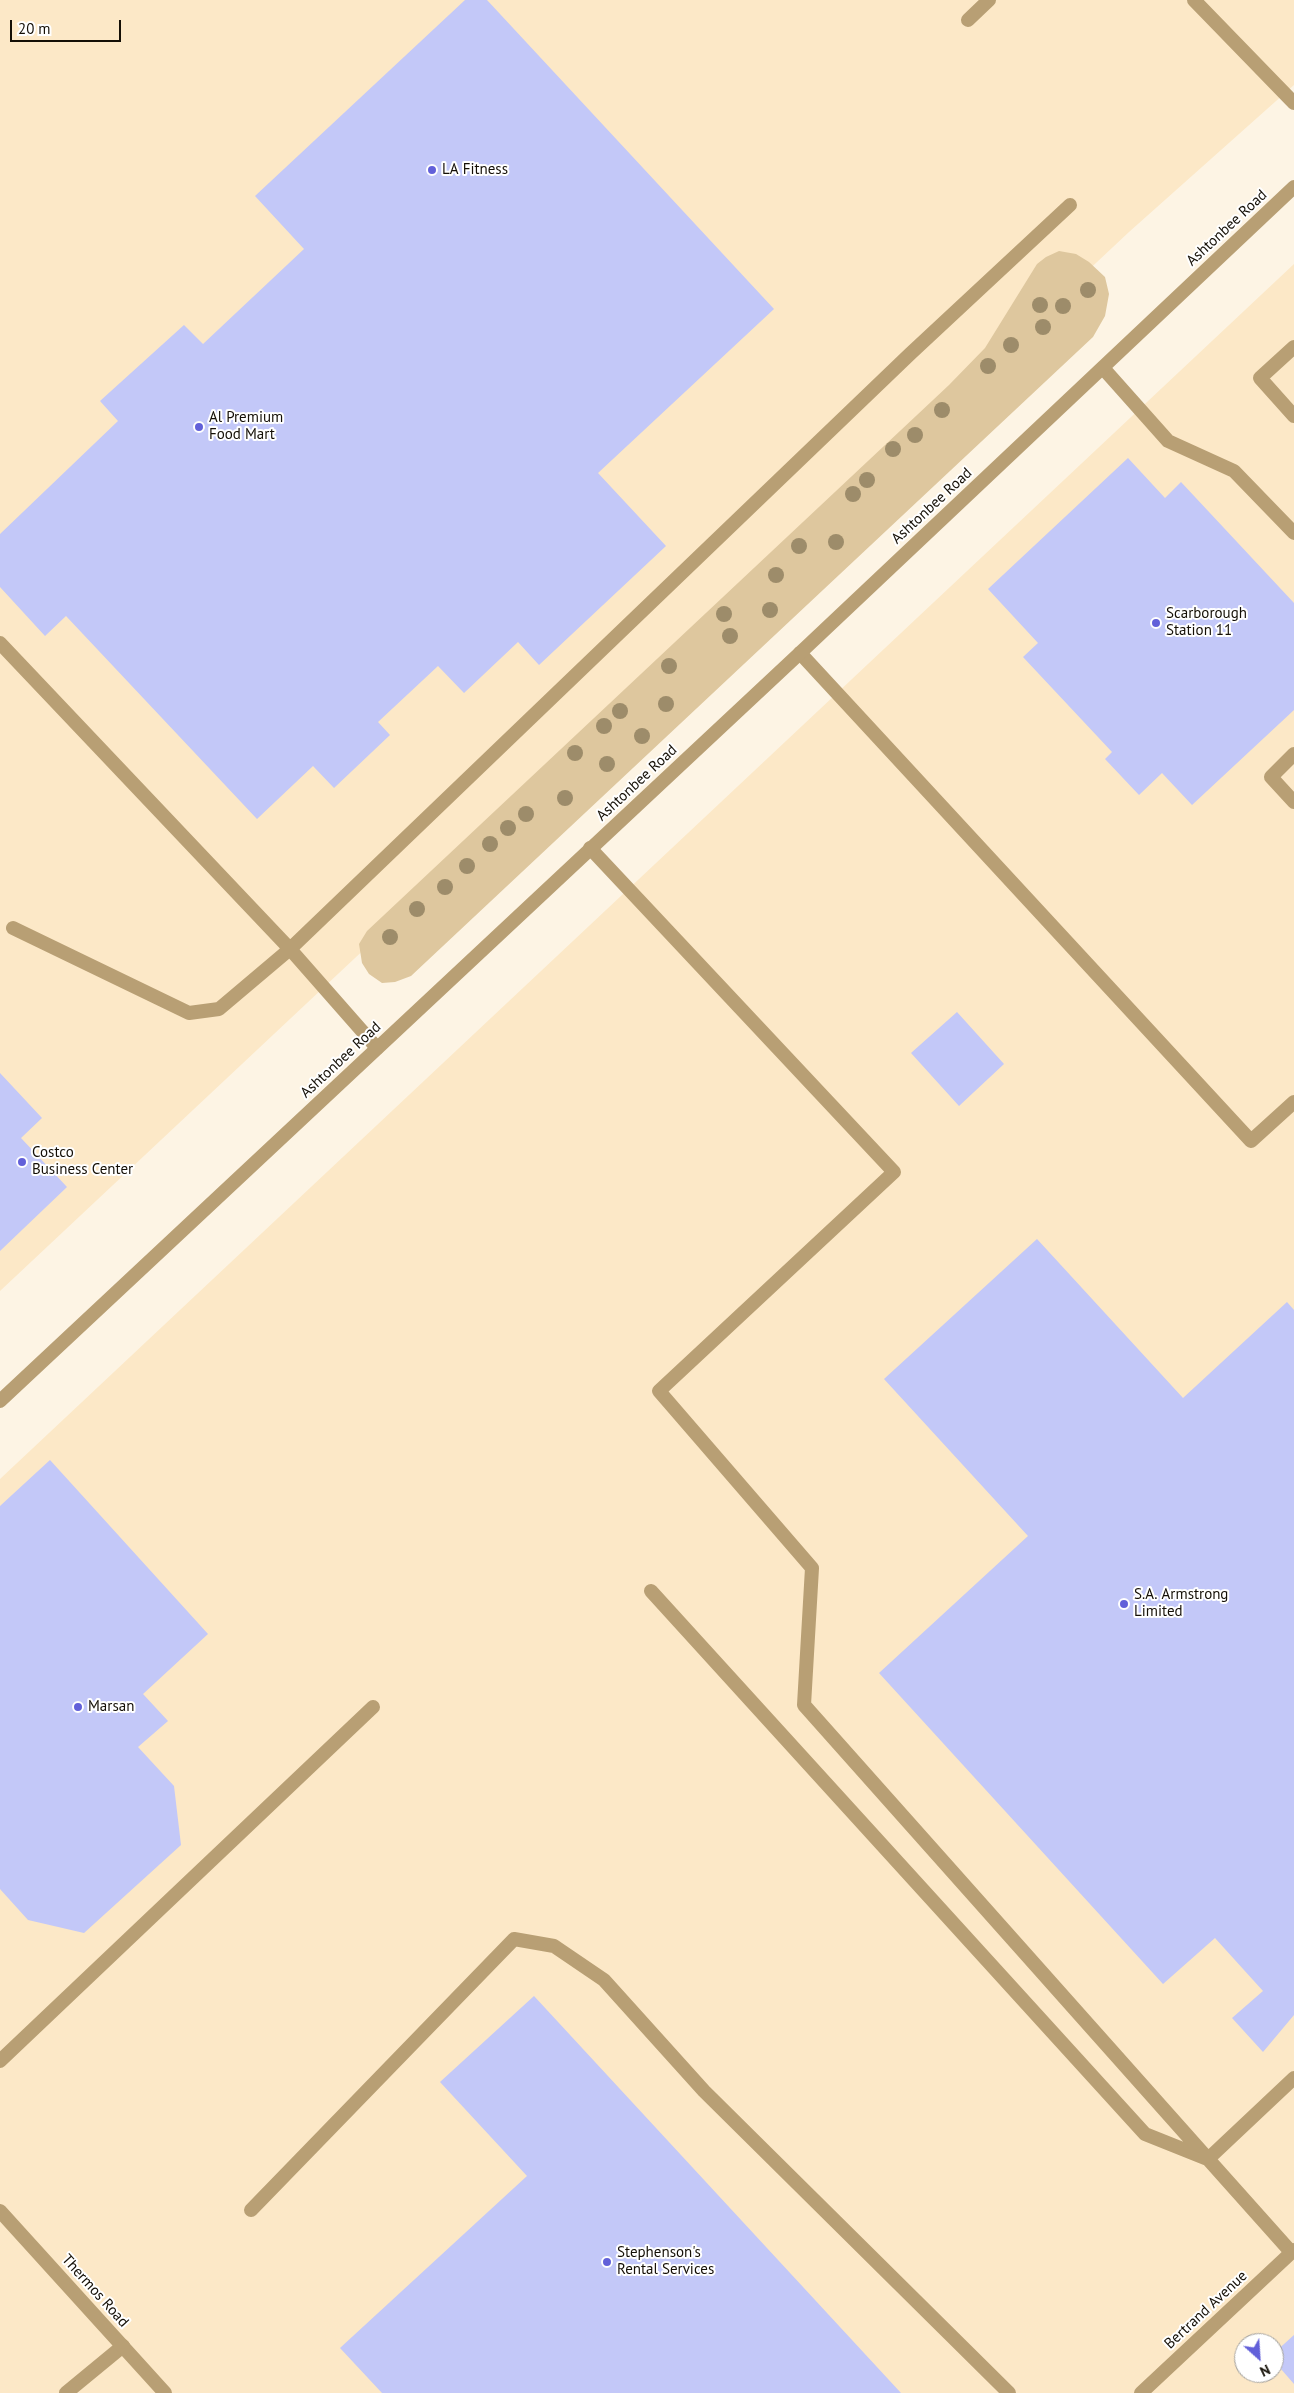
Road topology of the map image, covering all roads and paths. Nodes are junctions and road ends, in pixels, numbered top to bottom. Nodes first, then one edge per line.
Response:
1 (989, 0) edge
2 (1194, 0) edge
3 (968, 20) dead end
4 (1294, 103) edge
5 (1294, 187) edge
6 (1070, 205) dead end
7 (1294, 347) edge
8 (1103, 368) junction
9 (1294, 416) edge
10 (1294, 533) edge
11 (0, 643) edge
12 (800, 653) junction
13 (1294, 754) edge
14 (1294, 802) edge
15 (590, 848) junction
16 (12, 928) dead end
17 (290, 949) junction
18 (377, 1048) junction
19 (1294, 1102) edge
20 (0, 1401) edge
21 (651, 1590) dead end
22 (373, 1707) dead end
23 (0, 2061) edge
24 (1294, 2078) edge
25 (1208, 2159) junction
26 (251, 2210) dead end
27 (0, 2211) edge
28 (1293, 2251) edge
29 (123, 2346) junction
30 (66, 2393) edge
31 (165, 2393) edge
32 (1009, 2393) edge
33 (1141, 2393) edge

1 - 3 street
2 - 4 street
5 - 8 street, Ashtonbee Road
6 - 17 street
7 - 9 street
8 - 10 street
8 - 12 street, Ashtonbee Road
11 - 17 street
12 - 15 street, Ashtonbee Road
12 - 19 street
13 - 14 street
15 - 18 street, Ashtonbee Road
15 - 25 street
16 - 17 street
17 - 18 street
18 - 20 street, Ashtonbee Road
21 - 25 street
22 - 23 street
24 - 25 street
25 - 28 street
26 - 32 street
27 - 29 street, Thermos Road
28 - 33 street, Bertrand Avenue
29 - 30 street
29 - 31 street, Thermos Road

